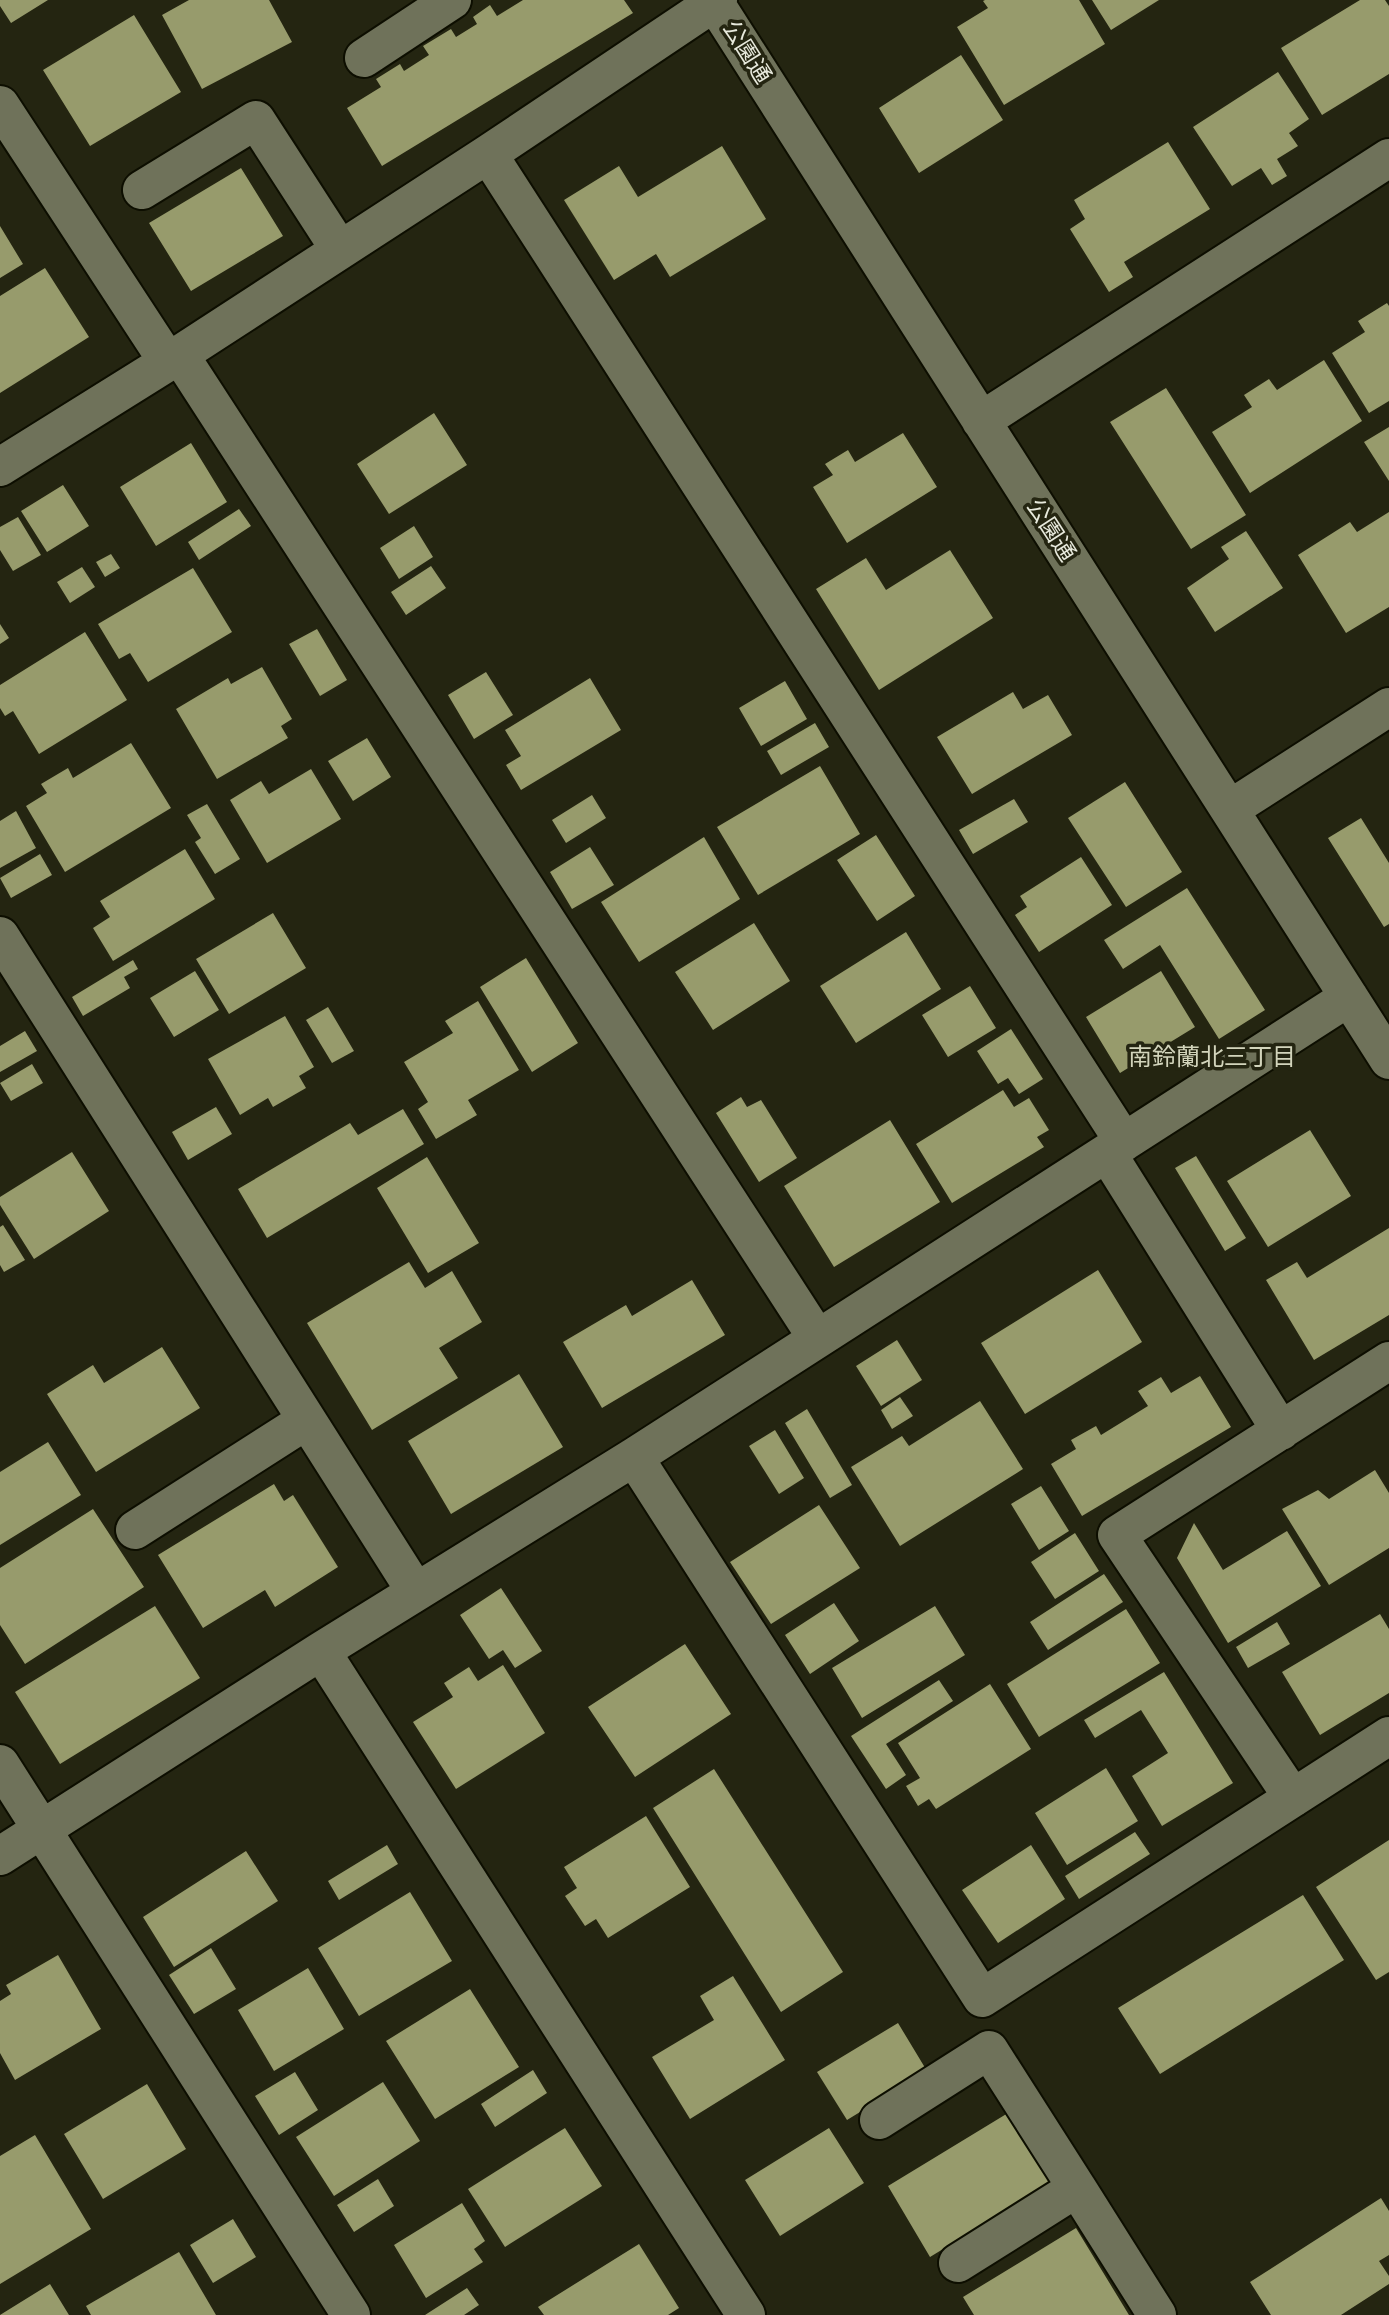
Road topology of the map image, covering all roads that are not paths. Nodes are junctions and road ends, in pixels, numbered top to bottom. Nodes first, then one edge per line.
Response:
1 (452, 0) edge
2 (716, 1) edge
3 (364, 58) dead end
4 (0, 105) edge
5 (488, 154) junction
6 (1389, 158) edge
7 (142, 190) dead end
8 (340, 250) junction
9 (173, 358) junction
10 (981, 421) junction
11 (0, 467) edge
12 (1389, 707) edge
13 (1230, 809) junction
14 (0, 936) edge
15 (1349, 997) junction
16 (1389, 1060) edge
17 (1115, 1147) junction
18 (817, 1338) junction
19 (1389, 1361) edge
20 (307, 1420) junction
21 (1281, 1431) junction
22 (634, 1457) junction
23 (135, 1530) dead end
24 (416, 1592) junction
25 (321, 1651) junction
26 (1389, 1736) edge
27 (0, 1764) edge
28 (1293, 1798) junction
29 (42, 1829) junction
30 (0, 1856) edge
31 (879, 2120) dead end
32 (1077, 2188) junction
33 (958, 2263) dead end
34 (351, 2315) edge
35 (746, 2315) edge
36 (1157, 2315) edge

1 - 3 street
2 - 5 street
2 - 10 street, 公園通
4 - 9 street
5 - 8 street
5 - 17 street
6 - 10 street
7 - 8 street
8 - 9 street
9 - 11 street
9 - 18 street
10 - 13 street, 公園通
12 - 13 street
13 - 15 street, 公園通
14 - 20 street
15 - 16 street, 公園通
15 - 17 street
17 - 18 street
17 - 21 street
18 - 22 street
19 - 21 street
20 - 23 street
20 - 24 street
21 - 28 street
22 - 24 street
22 - 28 street
24 - 25 street
25 - 29 street
25 - 35 street
26 - 28 street
27 - 29 street
29 - 30 street
29 - 34 street
31 - 32 street
32 - 33 street
32 - 36 street

